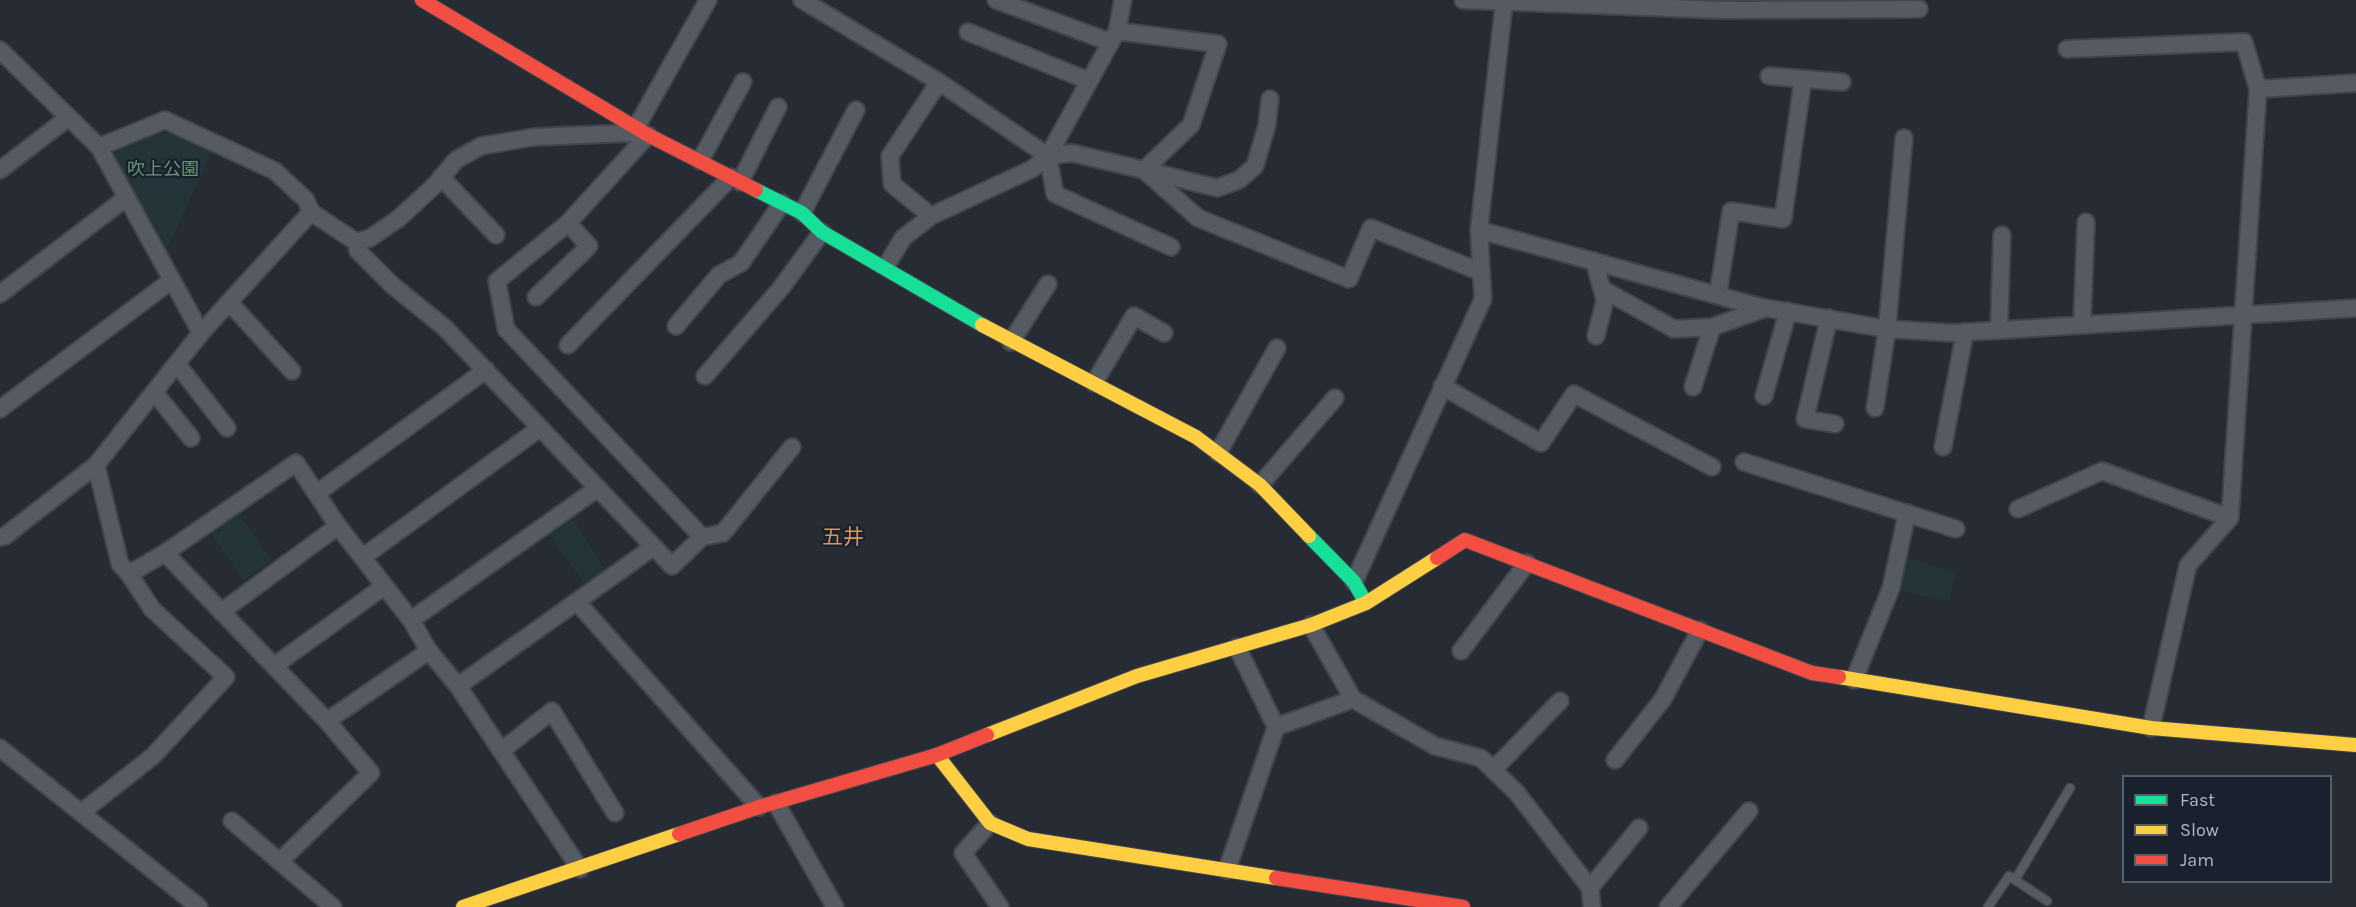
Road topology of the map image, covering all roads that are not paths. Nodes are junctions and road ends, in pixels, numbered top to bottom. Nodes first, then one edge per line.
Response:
1 (422, 0) edge
2 (708, 0) edge
3 (802, 0) edge
4 (996, 0) edge
5 (1123, 0) edge
6 (1463, 0) edge
7 (1504, 3) junction
8 (1919, 9) dead end
9 (968, 32) dead end
10 (1114, 36) junction
11 (2067, 49) dead end
12 (0, 50) edge
13 (1769, 76) dead end
14 (1803, 79) junction
15 (1089, 81) junction
16 (742, 82) dead end
17 (939, 82) junction
18 (1842, 82) dead end
19 (2356, 83) edge
20 (2258, 89) junction
21 (1270, 99) dead end
22 (778, 107) dead end
23 (856, 110) dead end
24 (69, 117) junction
25 (643, 131) junction
26 (1904, 138) dead end
27 (99, 147) junction
28 (1048, 156) junction
29 (700, 161) junction
30 (0, 170) edge
31 (1144, 170) junction
32 (441, 177) junction
33 (735, 179) junction
34 (126, 198) junction
35 (782, 202) junction
36 (311, 212) junction
37 (802, 213) junction
38 (931, 216) junction
39 (2086, 222) dead end
40 (568, 223) junction
41 (1479, 230) junction
42 (822, 232) junction
43 (496, 235) dead end
44 (2001, 235) dead end
45 (356, 242) junction
46 (1171, 247) dead end
47 (1594, 261) junction
48 (886, 267) junction
49 (1481, 272) junction
50 (172, 280) junction
51 (1048, 284) dead end
52 (1602, 289) junction
53 (0, 294) edge
54 (1718, 295) junction
55 (536, 297) dead end
56 (230, 302) junction
57 (1767, 308) junction
58 (2356, 308) edge
59 (1788, 311) junction
60 (2242, 314) junction
61 (1829, 318) junction
62 (2082, 325) junction
63 (676, 326) dead end
64 (1712, 327) junction
65 (1887, 329) junction
66 (1999, 330) junction
67 (1965, 332) junction
68 (201, 333) junction
69 (1164, 333) dead end
70 (1596, 336) dead end
71 (1011, 342) junction
72 (568, 345) dead end
73 (1277, 348) dead end
74 (177, 364) junction
75 (486, 370) junction
76 (292, 371) dead end
77 (705, 376) dead end
78 (1094, 383) junction
79 (1442, 386) junction
80 (1694, 387) dead end
81 (155, 393) junction
82 (1764, 396) dead end
83 (1335, 398) dead end
84 (1875, 408) dead end
85 (0, 409) edge
86 (1835, 424) dead end
87 (227, 428) dead end
88 (540, 428) junction
89 (191, 438) dead end
90 (792, 447) dead end
91 (1943, 447) dead end
92 (1218, 453) junction
93 (1744, 462) dead end
94 (96, 465) junction
95 (1712, 467) dead end
96 (1260, 485) junction
97 (598, 488) junction
98 (317, 493) junction
99 (2018, 509) dead end
100 (1907, 513) junction
101 (2230, 518) junction
102 (338, 526) junction
103 (1956, 529) dead end
104 (0, 537) edge
105 (702, 537) junction
106 (652, 548) junction
107 (165, 553) junction
108 (363, 557) junction
109 (1527, 563) junction
110 (129, 574) junction
111 (1354, 582) junction
112 (383, 587) junction
113 (577, 602) junction
114 (1366, 603) junction
115 (221, 612) junction
116 (411, 620) junction
117 (1311, 625) junction
118 (1700, 630) junction
119 (1237, 646) junction
120 (429, 651) junction
121 (1461, 651) dead end
122 (274, 666) junction
123 (1854, 680) junction
124 (458, 686) junction
125 (1353, 699) junction
126 (1560, 701) dead end
127 (327, 721) junction
128 (1276, 727) junction
129 (2151, 728) junction
130 (2356, 745) edge
131 (0, 748) edge
132 (501, 751) junction
133 (936, 755) junction
134 (1615, 760) dead end
135 (1493, 770) junction
136 (2070, 788) dead end
137 (776, 803) junction
138 (759, 807) junction
139 (1749, 811) dead end
140 (82, 812) junction
141 (615, 813) dead end
142 (232, 821) dead end
143 (990, 823) junction
144 (1639, 828) dead end
145 (280, 861) junction
146 (580, 869) junction
147 (1227, 870) junction
148 (2015, 880) junction
149 (1590, 888) junction
150 (2047, 901) dead end
151 (199, 907) edge
152 (333, 907) edge
153 (463, 907) edge
154 (835, 907) edge
155 (1000, 907) edge
156 (1463, 907) edge
157 (1592, 907) edge
158 (1668, 907) edge
159 (1988, 907) edge

1 - 25 street
2 - 25 street
3 - 17 street
4 - 10 street
5 - 10 street
6 - 7 street
7 - 8 street
7 - 41 street
9 - 15 street
10 - 15 street
10 - 31 street
11 - 20 street
12 - 24 street
13 - 14 street
14 - 18 street
14 - 54 street
15 - 28 street
16 - 29 street
17 - 28 street
17 - 38 street
19 - 20 street
20 - 60 street
21 - 31 street
22 - 33 street
23 - 37 street
24 - 27 street
24 - 30 street
25 - 29 street
25 - 32 street
25 - 40 street
26 - 65 street
27 - 34 street
27 - 36 street
28 - 31 street
28 - 38 street
28 - 46 street
29 - 33 street
31 - 49 street
32 - 43 street
32 - 45 street
33 - 35 street
33 - 72 street
34 - 50 street
34 - 53 street
35 - 37 street
35 - 63 street
36 - 45 street
36 - 56 street
37 - 42 street
38 - 48 street
39 - 62 street
40 - 55 street
40 - 105 street
41 - 47 street
41 - 49 street
42 - 48 street
42 - 77 street
44 - 66 street
45 - 75 street
47 - 52 street
47 - 54 street
48 - 71 street
49 - 79 street
50 - 68 street
50 - 85 street
51 - 71 street
52 - 64 street
52 - 70 street
54 - 57 street
56 - 68 street
56 - 76 street
57 - 59 street
57 - 64 street
58 - 60 street
59 - 61 street
59 - 82 street
60 - 62 street
60 - 101 street
61 - 65 street
61 - 86 street
62 - 66 street
64 - 80 street
65 - 67 street
65 - 84 street
66 - 67 street
67 - 91 street
68 - 74 street
69 - 78 street
71 - 78 street
73 - 92 street
74 - 81 street
74 - 87 street
75 - 88 street
75 - 98 street
78 - 92 street
79 - 95 street
79 - 111 street
81 - 89 street
81 - 94 street
83 - 96 street
88 - 97 street
88 - 108 street
90 - 105 street
92 - 96 street
93 - 100 street
94 - 104 street
94 - 110 street
96 - 111 street
97 - 106 street
97 - 116 street
98 - 102 street
98 - 107 street
99 - 101 street
100 - 103 street
100 - 123 street
101 - 129 street
102 - 108 street
102 - 115 street
105 - 106 street
106 - 113 street
107 - 110 street
107 - 115 street
108 - 112 street
109 - 114 street
109 - 118 street
109 - 121 street
110 - 140 street
111 - 114 street
112 - 116 street
112 - 122 street
113 - 124 street
113 - 138 street
114 - 117 street
115 - 122 street
116 - 120 street
117 - 119 street
117 - 125 street
118 - 123 street
118 - 134 street
119 - 128 street
119 - 133 street
120 - 124 street
120 - 127 street
122 - 127 street
123 - 129 street
124 - 132 street
125 - 128 street
125 - 135 street
126 - 135 street
127 - 145 street
128 - 147 street
129 - 130 street
131 - 140 street
132 - 141 street
132 - 146 street
133 - 137 street
133 - 143 street
135 - 149 street
136 - 148 lane
137 - 138 street
137 - 154 street
138 - 146 street
139 - 158 street
140 - 151 street
142 - 145 street
143 - 147 street
143 - 155 street
144 - 149 street
145 - 152 street
146 - 153 street
147 - 156 street
148 - 150 lane
148 - 159 lane
149 - 157 street

